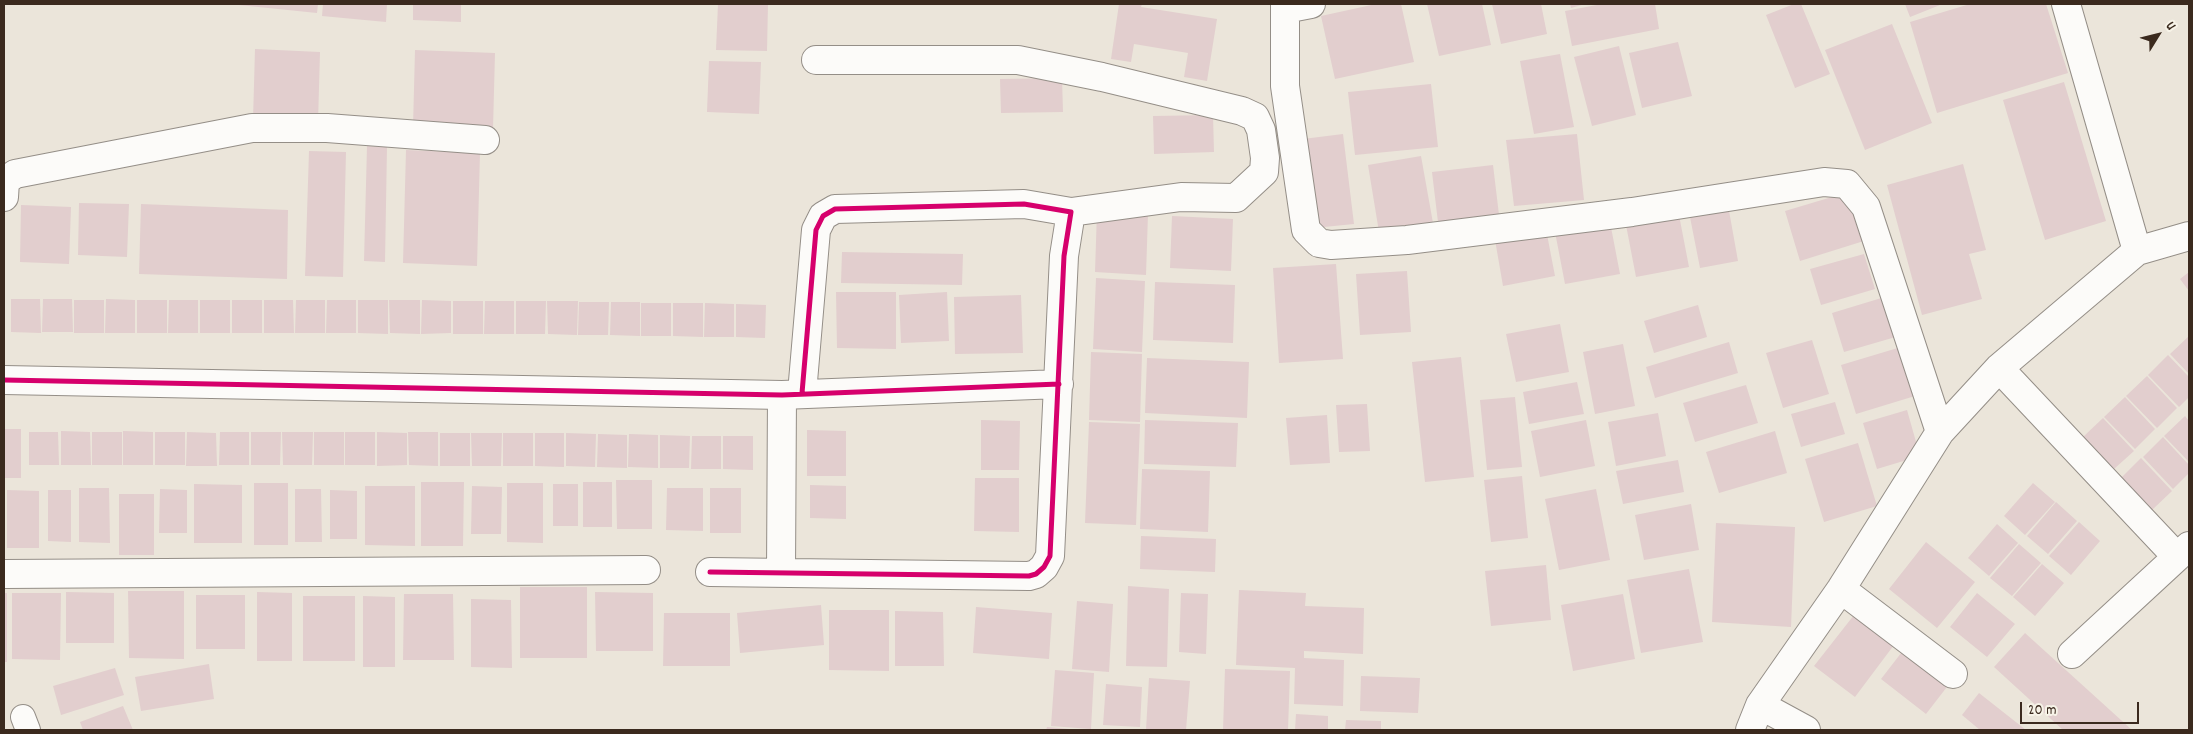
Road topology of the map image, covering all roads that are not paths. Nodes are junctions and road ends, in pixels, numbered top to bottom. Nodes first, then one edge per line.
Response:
1 (2066, 4) edge
2 (1294, 5) edge
3 (816, 60) dead end
4 (485, 140) dead end
5 (4, 197) edge
6 (1070, 212) junction
7 (2189, 236) edge
8 (2137, 251) junction
9 (1999, 368) junction
10 (4, 380) edge
11 (1059, 384) junction
12 (792, 394) junction
13 (1940, 432) junction
14 (2183, 551) edge
15 (646, 570) dead end
16 (710, 572) dead end
17 (781, 572) junction
18 (4, 574) edge
19 (1841, 589) junction
20 (2072, 654) dead end
21 (1953, 674) dead end
22 (1760, 705) junction
23 (1750, 730) edge
24 (1806, 730) edge

1 - 8 street
2 - 13 street
3 - 6 street
4 - 5 street
6 - 11 street
6 - 12 street
7 - 8 street
8 - 9 street
9 - 13 street
9 - 14 street
10 - 12 street
11 - 12 street
11 - 17 street
12 - 17 street
13 - 19 street
14 - 20 street
15 - 18 street
16 - 17 street
19 - 21 street
19 - 22 street
22 - 23 street
22 - 24 street

